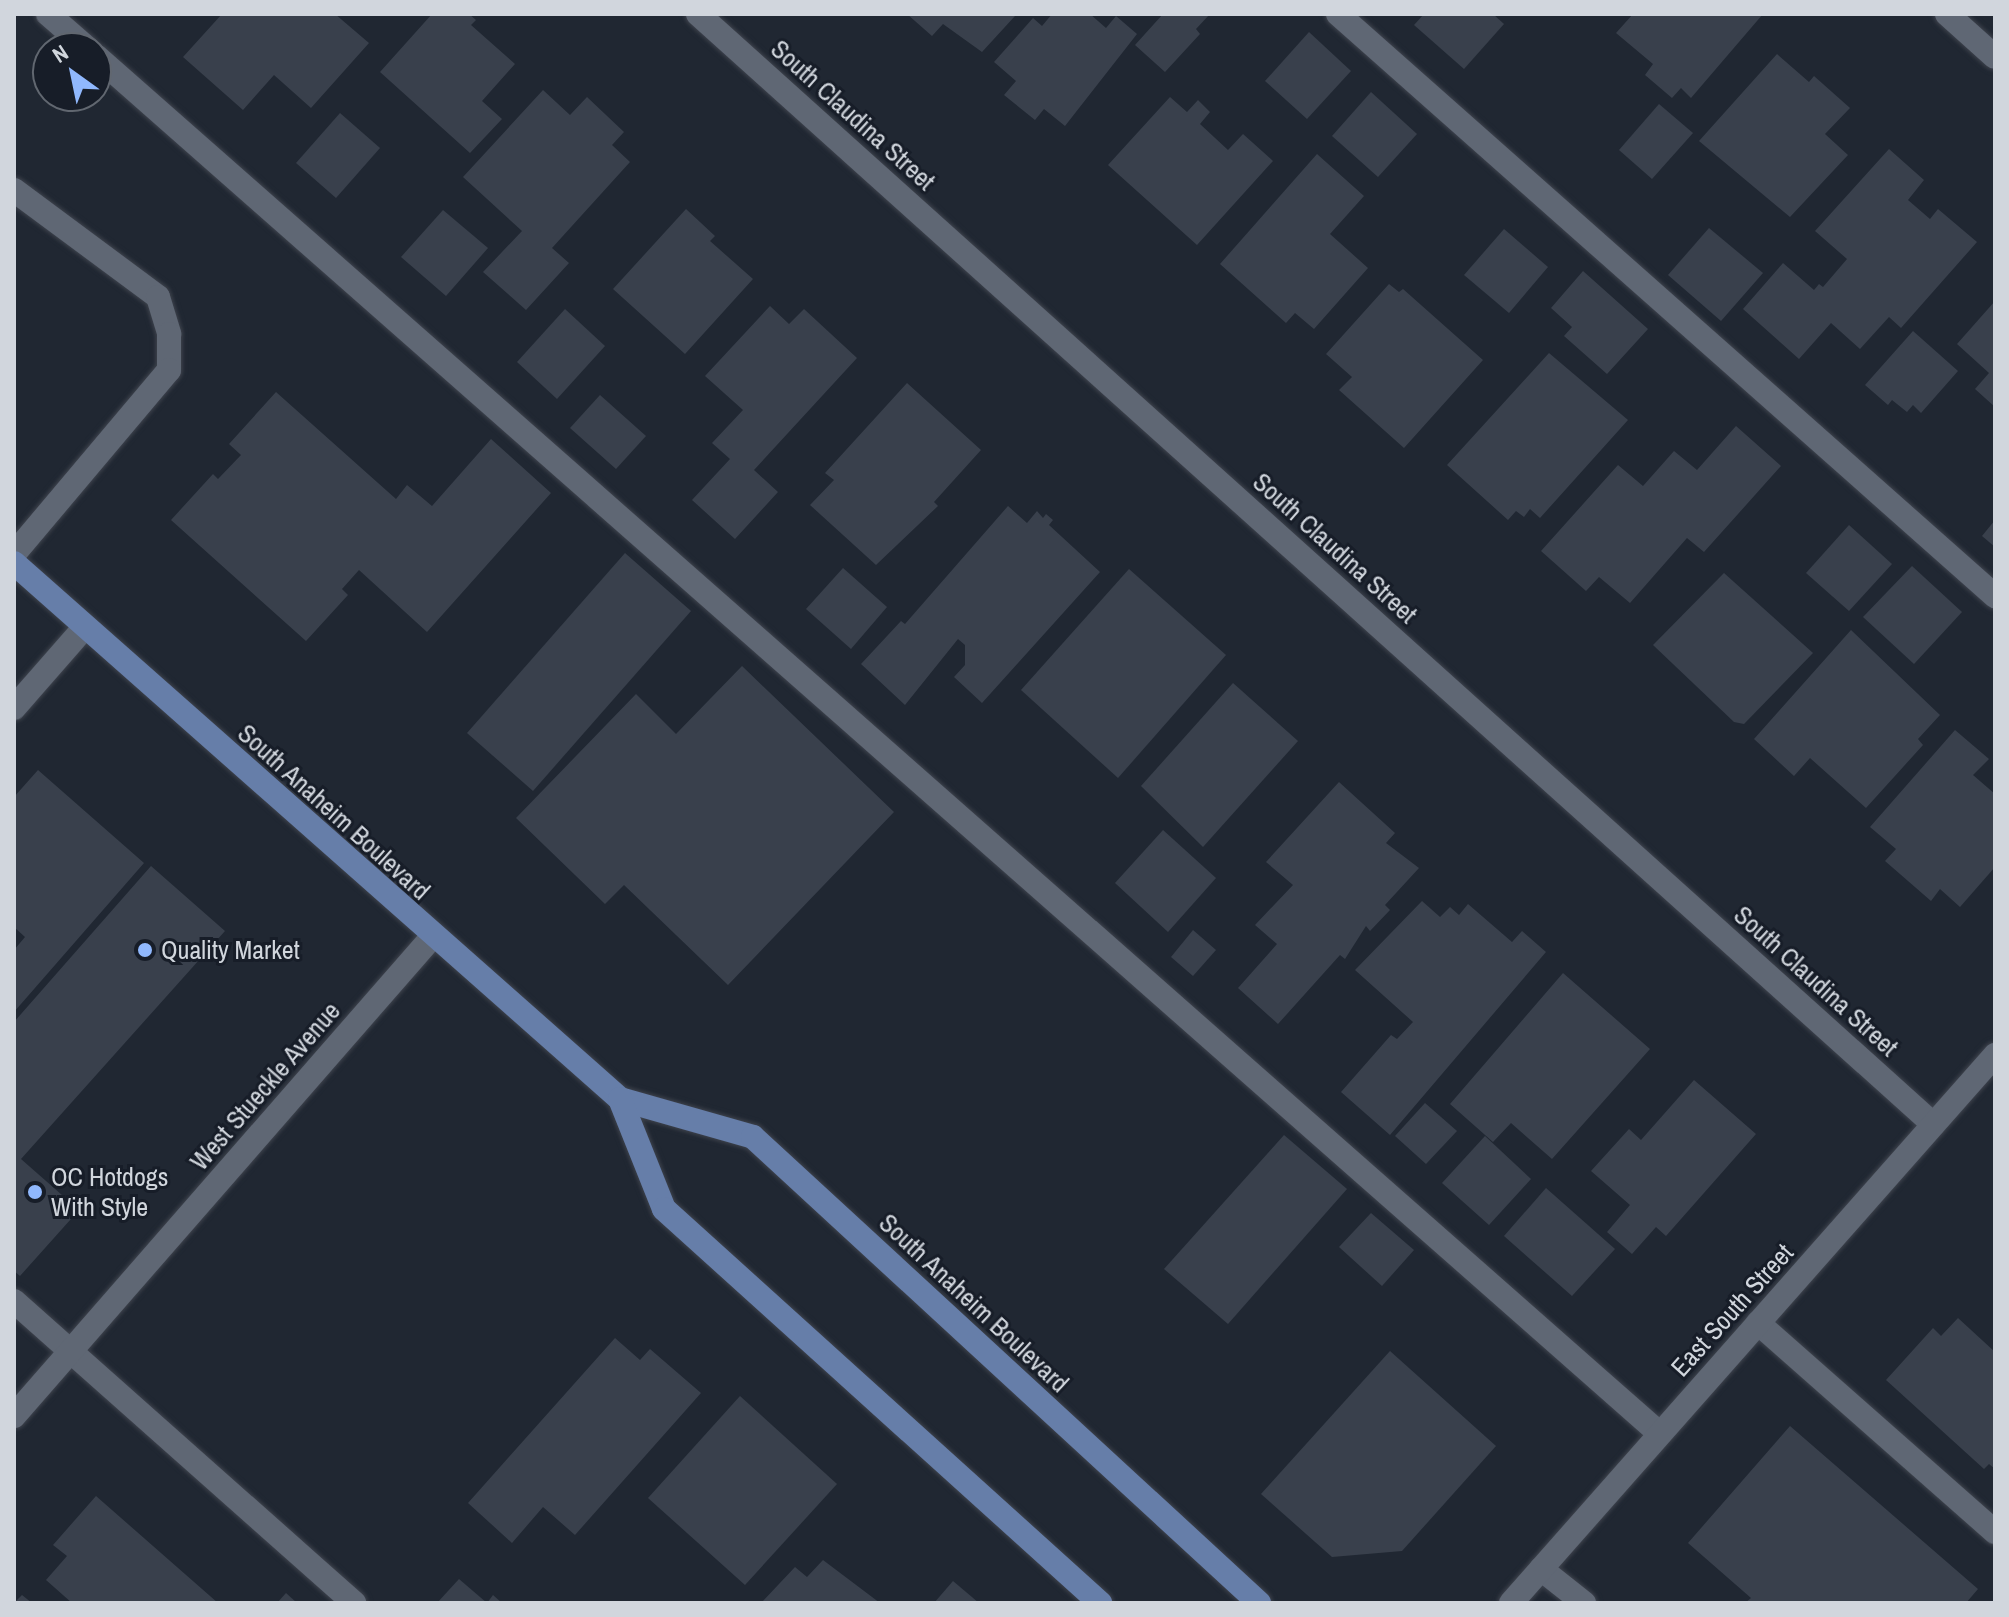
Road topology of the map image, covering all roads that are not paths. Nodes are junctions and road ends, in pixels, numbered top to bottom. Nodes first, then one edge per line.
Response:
1 (48, 14) edge
2 (698, 14) edge
3 (1338, 14) edge
4 (1947, 14) edge
5 (69, 32) edge
6 (1995, 57) edge
7 (112, 70) edge
8 (14, 190) edge
9 (14, 554) edge
10 (14, 563) edge
11 (1995, 596) edge
12 (85, 627) junction
13 (14, 708) edge
14 (432, 937) junction
15 (1995, 1055) edge
16 (620, 1099) junction
17 (1933, 1124) junction
18 (14, 1301) edge
19 (1758, 1323) junction
20 (71, 1351) junction
21 (14, 1416) edge
22 (1660, 1434) junction
23 (1995, 1532) edge
24 (1541, 1569) junction
25 (354, 1603) edge
26 (1100, 1603) edge
27 (1259, 1603) edge
28 (1511, 1603) edge
29 (1584, 1603) edge

1 - 5 street
2 - 17 street, South Claudina Street
3 - 11 street
4 - 6 street
7 - 22 street
8 - 9 street
10 - 12 main road, South Anaheim Boulevard
12 - 13 street
12 - 14 main road, South Anaheim Boulevard
14 - 16 main road, South Anaheim Boulevard
14 - 20 street, West Stueckle Avenue
15 - 17 street, East South Street
16 - 26 main road, South Anaheim Boulevard
16 - 27 main road, South Anaheim Boulevard
17 - 19 street, East South Street
18 - 20 street
19 - 22 street, East South Street
19 - 23 street
20 - 21 street, West Stueckle Avenue
20 - 25 street
22 - 24 street, East South Street
24 - 28 street, East South Street
24 - 29 street

